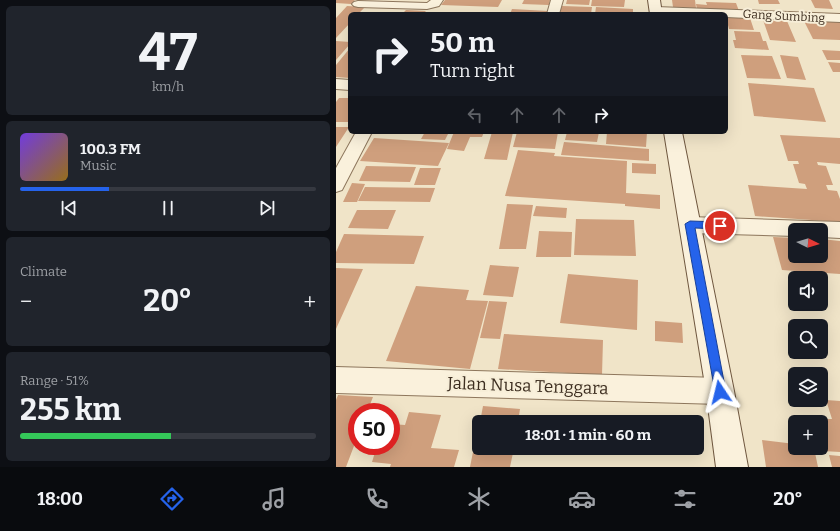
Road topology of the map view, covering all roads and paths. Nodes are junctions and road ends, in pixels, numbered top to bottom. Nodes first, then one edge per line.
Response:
1 (437, 0) edge
2 (557, 0) edge
3 (358, 4) dead end
4 (656, 8) edge
5 (554, 12) edge
6 (723, 12) edge
7 (728, 12) edge
8 (839, 19) edge
9 (336, 84) edge
10 (348, 85) edge
11 (363, 134) edge
12 (673, 134) edge
13 (336, 184) edge
14 (690, 224) junction
15 (840, 230) edge
16 (336, 380) edge
17 (720, 392) junction
18 (732, 467) edge

1 - 3 street
2 - 5 street
4 - 6 street, Gang Sumbing
7 - 8 street, Gang Sumbing
9 - 10 main road
11 - 13 street
12 - 14 main road
14 - 15 street
14 - 17 main road
16 - 17 street, Jalan Nusa Tenggara
17 - 18 main road

